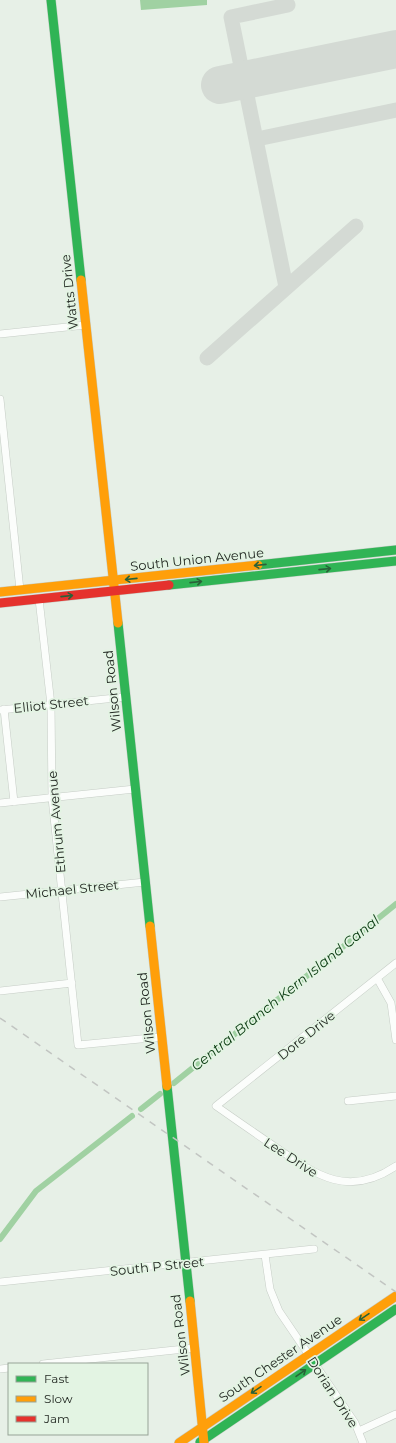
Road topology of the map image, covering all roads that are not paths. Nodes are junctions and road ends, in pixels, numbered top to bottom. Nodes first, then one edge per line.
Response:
1 (51, 0) edge
2 (86, 325) junction
3 (0, 334) edge
4 (0, 399) edge
5 (396, 550) edge
6 (287, 562) junction
7 (396, 562) edge
8 (288, 573) junction
9 (113, 581) junction
10 (20, 590) junction
11 (114, 591) junction
12 (0, 592) edge
13 (40, 599) junction
14 (0, 603) edge
15 (125, 697) junction
16 (51, 704) junction
17 (2, 710) edge
18 (135, 789) junction
19 (52, 798) junction
20 (14, 802) junction
21 (0, 803) edge
22 (145, 882) junction
23 (62, 890) junction
24 (0, 897) edge
25 (396, 963) edge
26 (377, 978) junction
27 (72, 983) junction
28 (0, 990) edge
29 (161, 1037) junction
30 (396, 1040) edge
31 (396, 1096) edge
32 (348, 1101) dead end
33 (216, 1106) joint
34 (396, 1166) edge
35 (314, 1249) dead end
36 (266, 1255) junction
37 (185, 1263) junction
38 (0, 1282) edge
39 (396, 1296) edge
40 (396, 1309) edge
41 (194, 1348) junction
42 (309, 1354) junction
43 (52, 1363) edge
44 (315, 1363) junction
45 (396, 1414) edge
46 (202, 1427) junction
47 (359, 1430) junction
48 (202, 1442) edge
49 (179, 1443) edge
50 (363, 1443) edge

1 - 2 street, Watts Drive
2 - 3 street
2 - 9 street, Watts Drive
4 - 10 street
5 - 6 street, South Union Avenue
6 - 8 street
6 -> 9 street, South Union Avenue
8 -> 7 street, South Union Avenue
11 -> 8 street, South Union Avenue
9 - 10 street, South Union Avenue
9 - 11 street, Wilson Road
10 - 12 street, South Union Avenue
13 -> 11 street, South Union Avenue
11 - 15 street, Wilson Road
13 - 14 street, South Union Avenue
13 - 16 street, Ethrum Avenue
15 - 16 street, Elliot Street
15 - 18 street, Wilson Road
16 - 17 street, Elliot Street
16 - 19 street, Ethrum Avenue
17 - 20 street
18 - 19 street
18 - 22 street, Wilson Road
19 - 20 street
19 - 23 street, Ethrum Avenue
20 - 21 street
22 - 23 street, Michael Street
22 - 29 street, Wilson Road
23 - 24 street, Michael Street
23 - 27 street, Ethrum Avenue
25 - 26 street, Dore Drive
26 - 30 street
26 - 33 street, Dore Drive
27 - 28 street
27 - 29 street, Ethrum Avenue
29 - 37 street, Wilson Road
31 - 32 street
33 - 34 street, Lee Drive
35 - 36 street, South P Street
36 - 37 street, South P Street
36 - 42 street, Dorian Drive
37 - 38 street, South P Street
37 - 41 street, Wilson Road
39 -> 42 street, South Chester Avenue
40 - 44 street, South Chester Avenue
41 - 43 street
41 - 46 street, Wilson Road
42 - 44 street, Dorian Drive
42 -> 46 street, South Chester Avenue
44 - 47 street, Dorian Drive
48 -> 44 street, South Chester Avenue
45 - 47 street
46 - 48 street, Wilson Road
46 - 49 street, South Chester Avenue
47 - 50 street, Dorian Drive

